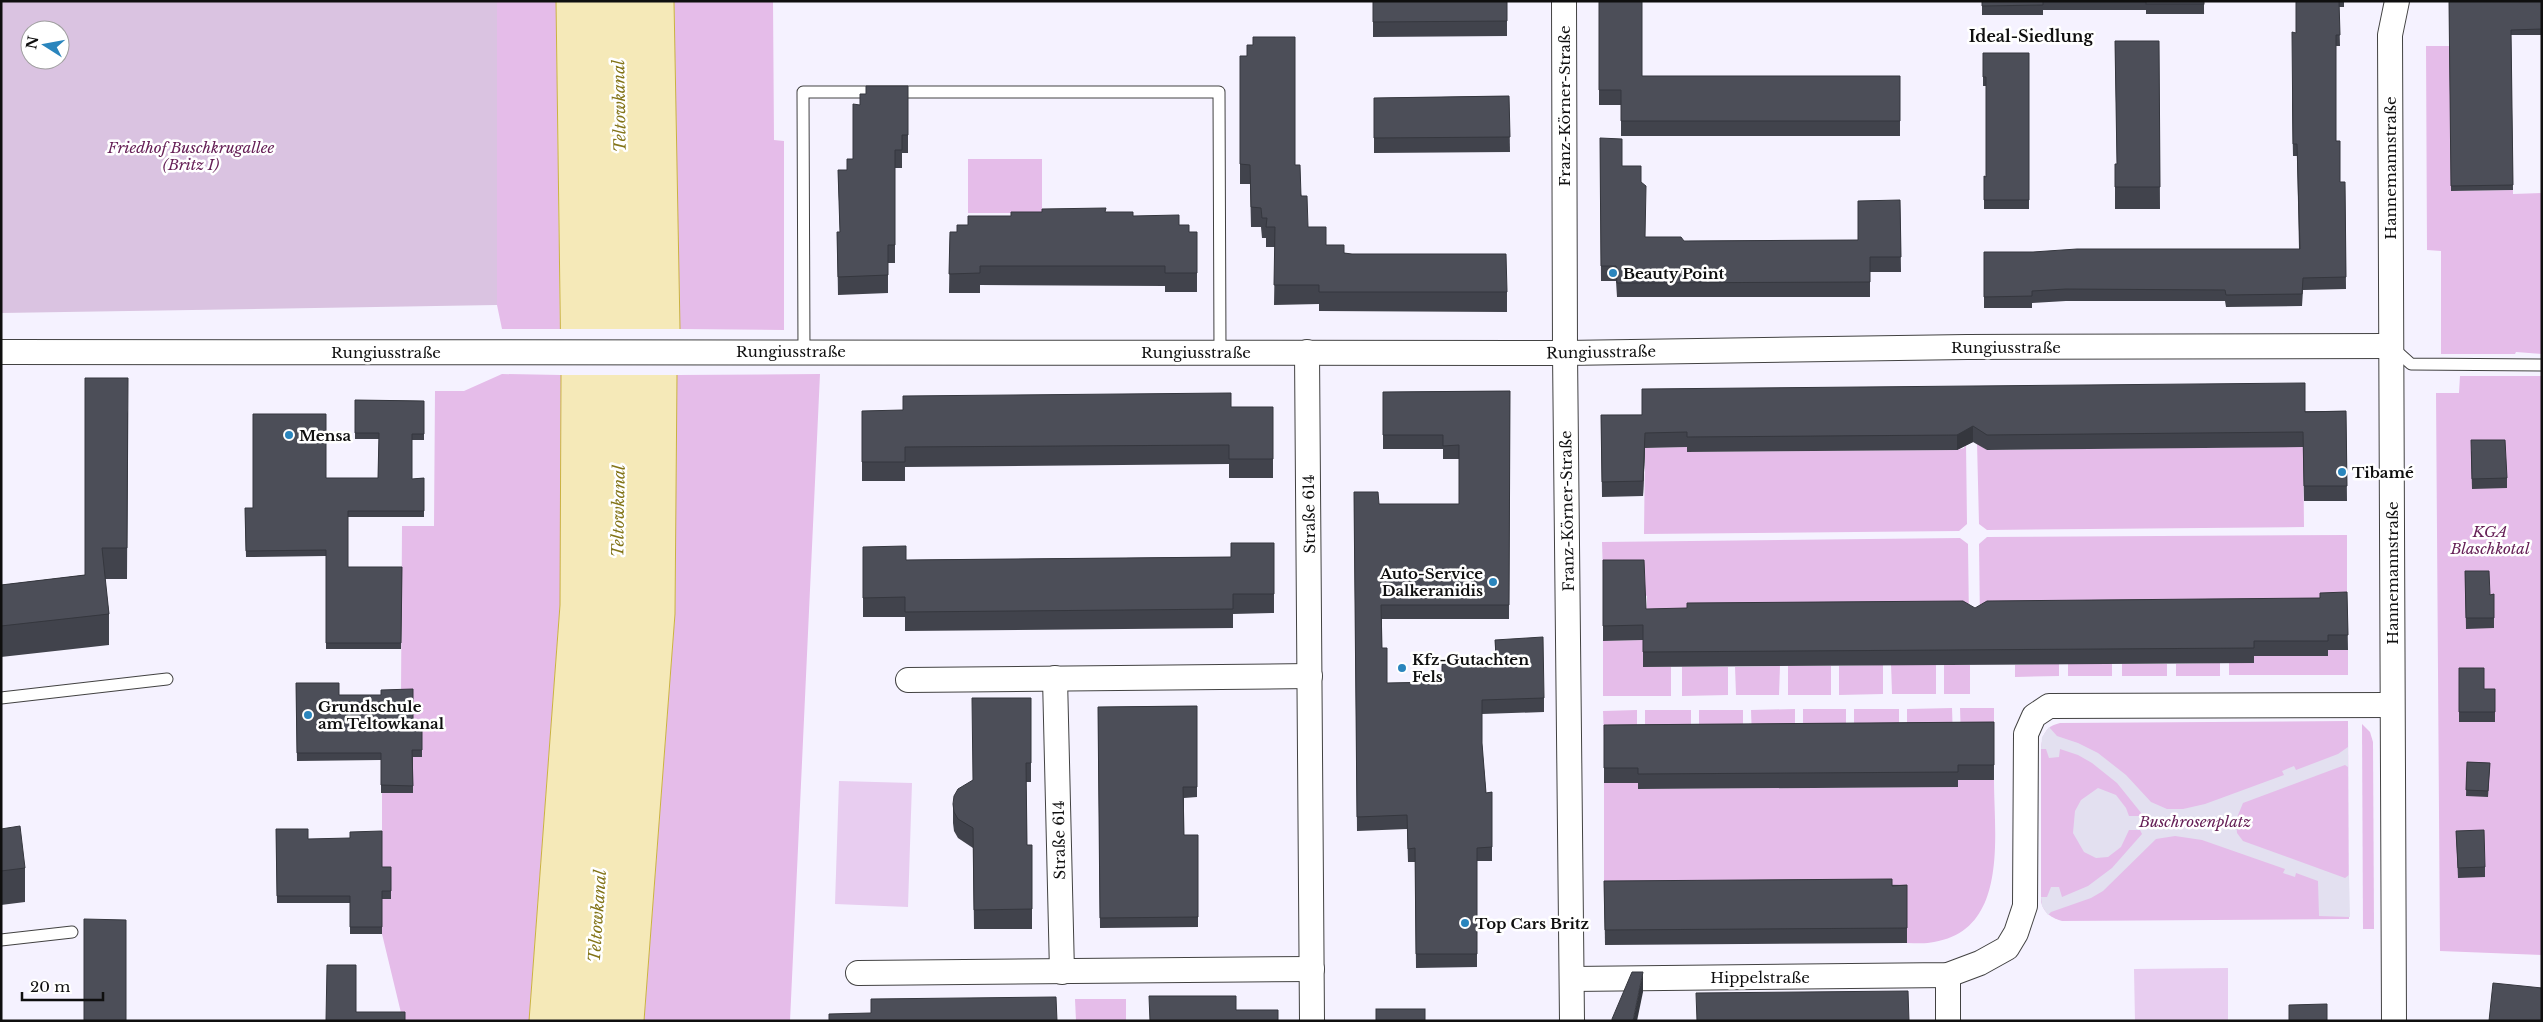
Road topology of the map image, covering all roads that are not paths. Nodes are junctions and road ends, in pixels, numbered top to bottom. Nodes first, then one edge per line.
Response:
1 (1564, 1) edge
2 (2381, 1) edge
3 (2397, 1) edge
4 (2390, 35) junction
5 (2391, 346) junction
6 (804, 351) junction
7 (1, 352) edge
8 (1220, 352) junction
9 (1307, 352) junction
10 (1565, 353) junction
11 (2542, 365) edge
12 (1310, 676) junction
13 (1055, 678) junction
14 (167, 679) dead end
15 (908, 680) dead end
16 (1, 698) edge
17 (2392, 705) junction
18 (72, 932) dead end
19 (1, 940) edge
20 (1312, 969) junction
21 (1062, 972) junction
22 (858, 973) dead end
23 (1948, 975) junction
24 (1572, 979) junction
25 (1312, 1021) edge
26 (1572, 1021) edge
27 (1948, 1021) edge
28 (2394, 1021) edge

1 - 10 street, Franz-Körner-Straße
2 - 4 street, Hannemannstraße
3 - 4 street, Hannemannstraße
4 - 5 street, Hannemannstraße
5 - 10 street, Rungiusstraße
5 - 11 lane
5 - 17 street, Hannemannstraße
6 - 7 street, Rungiusstraße
6 - 8 street, Rungiusstraße
6 - 8 lane
8 - 9 street, Rungiusstraße
9 - 10 street, Rungiusstraße
9 - 12 street, Straße 614
10 - 24 street, Franz-Körner-Straße
12 - 13 street
12 - 20 street, Straße 614
13 - 15 street
13 - 21 street, Straße 614
14 - 16 lane
17 - 23 street
17 - 28 street, Hannemannstraße
18 - 19 lane
20 - 21 street
20 - 25 street, Straße 614
21 - 22 street
23 - 24 street, Hippelstraße
23 - 27 street
24 - 26 street, Franz-Körner-Straße

